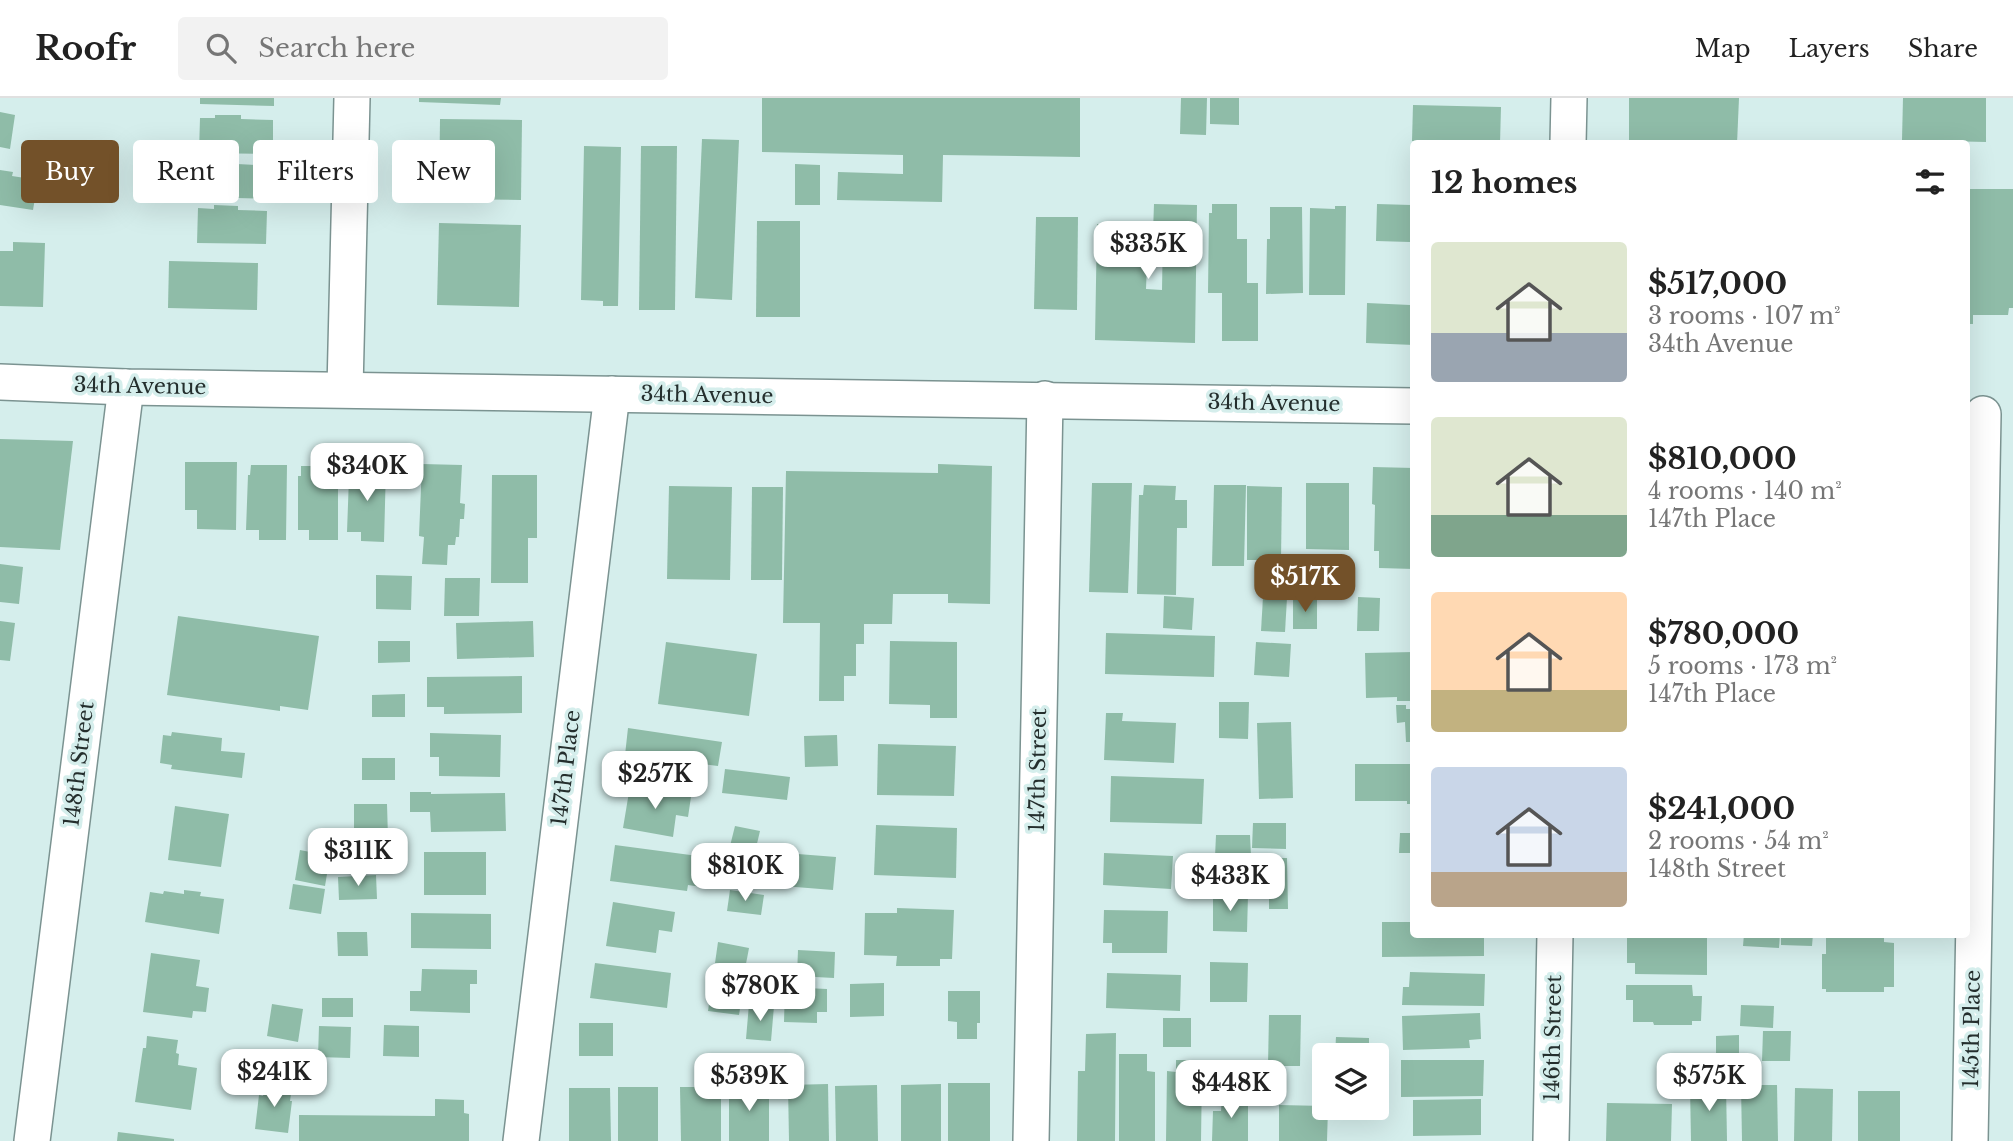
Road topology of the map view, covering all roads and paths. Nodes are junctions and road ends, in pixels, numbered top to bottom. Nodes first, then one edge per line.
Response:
1 (352, 98) edge
2 (1569, 98) edge
3 (1568, 140) edge
4 (0, 382) edge
5 (126, 387) junction
6 (345, 389) junction
7 (612, 394) junction
8 (1045, 399) junction
9 (1410, 405) edge
10 (1988, 414) edge
11 (1555, 938) edge
12 (32, 1141) edge
13 (521, 1141) edge
14 (1031, 1141) edge
15 (1551, 1141) edge
16 (1970, 1141) edge

1 - 6 street
2 - 3 street
4 - 5 street, 34th Avenue
5 - 6 street, 34th Avenue
5 - 12 street, 148th Street
6 - 7 street, 34th Avenue
7 - 8 street, 34th Avenue
7 - 13 street, 147th Place
8 - 9 street, 34th Avenue
8 - 14 street, 147th Street
10 - 16 street, 145th Place
11 - 15 street, 146th Street

